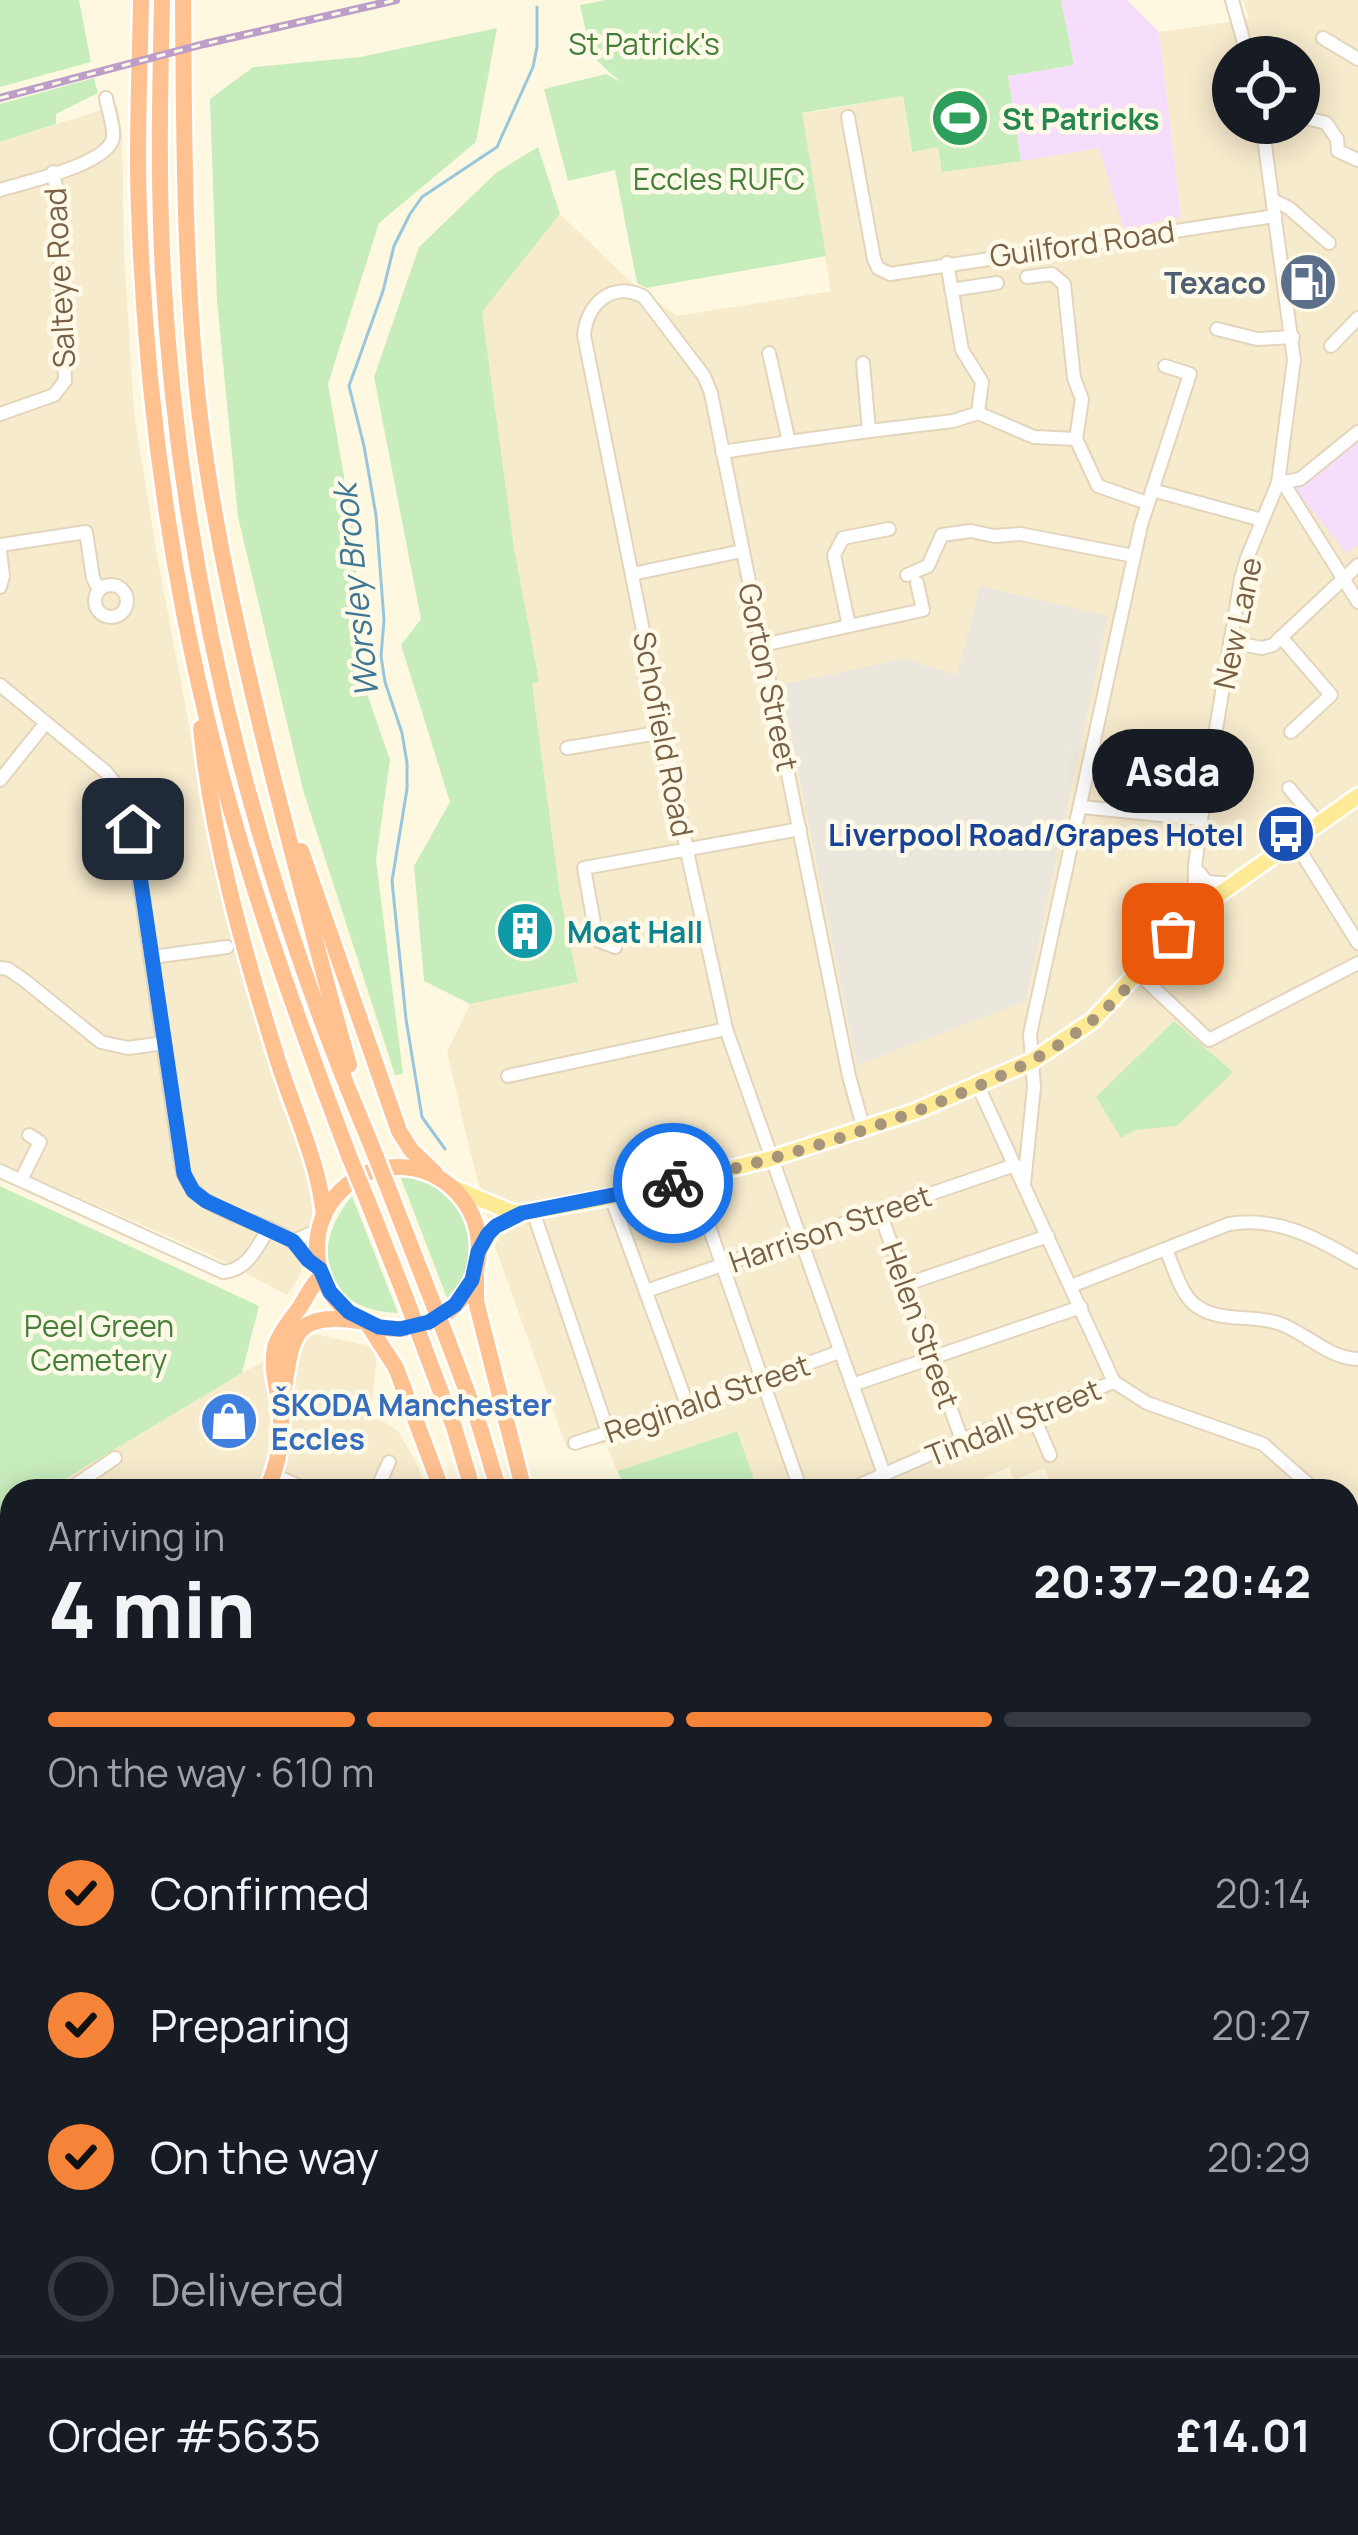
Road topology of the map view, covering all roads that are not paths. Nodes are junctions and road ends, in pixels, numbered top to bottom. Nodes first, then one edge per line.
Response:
1 (142, 0) edge
2 (162, 0) edge
3 (187, 0) edge
4 (1232, 0) edge
5 (1242, 36) edge
6 (1324, 38) dead end
7 (1358, 59) edge
8 (106, 98) dead end
9 (848, 117) dead end
10 (1320, 121) edge
11 (1265, 144) edge
12 (1358, 160) edge
13 (53, 172) junction
14 (0, 190) edge
15 (1273, 200) junction
16 (1275, 216) junction
17 (1329, 243) dead end
18 (947, 263) junction
19 (1027, 278) dead end
20 (997, 283) dead end
21 (951, 290) junction
22 (594, 306) joint
23 (1358, 318) edge
24 (1217, 329) dead end
25 (1293, 337) junction
26 (1330, 346) dead end
27 (769, 353) dead end
28 (863, 363) dead end
29 (1165, 366) dead end
30 (978, 413) junction
31 (0, 414) edge
32 (862, 432) junction
33 (1358, 432) edge
34 (1076, 439) junction
35 (789, 442) junction
36 (722, 452) junction
37 (1281, 483) junction
38 (1150, 496) junction
39 (1262, 520) junction
40 (889, 529) dead end
41 (0, 548) edge
42 (742, 551) junction
43 (1134, 556) junction
44 (1358, 565) edge
45 (632, 574) junction
46 (1343, 578) junction
47 (0, 587) edge
48 (99, 590) dead end
49 (1358, 602) edge
50 (848, 626) junction
51 (1281, 637) junction
52 (1230, 642) junction
53 (763, 645) junction
54 (197, 674) junction
55 (0, 685) edge
56 (45, 724) junction
57 (664, 732) junction
58 (1291, 732) dead end
59 (567, 748) dead end
60 (273, 778) junction
61 (0, 780) edge
62 (1289, 788) dead end
63 (1358, 796) edge
64 (1082, 806) junction
65 (1202, 820) junction
66 (1319, 824) junction
67 (800, 829) junction
68 (1294, 841) junction
69 (687, 851) junction
70 (1195, 868) junction
71 (1231, 884) junction
72 (1194, 912) junction
73 (1358, 943) edge
74 (227, 947) dead end
75 (615, 947) dead end
76 (152, 957) junction
77 (1358, 963) edge
78 (0, 968) edge
79 (1138, 973) junction
80 (726, 1029) junction
81 (164, 1042) junction
82 (1032, 1061) junction
83 (508, 1076) dead end
84 (978, 1086) junction
85 (1030, 1122) junction
86 (864, 1130) junction
87 (998, 1130) junction
88 (29, 1136) dead end
89 (372, 1147) junction
90 (770, 1159) junction
91 (1015, 1165) junction
92 (0, 1171) edge
93 (692, 1178) junction
94 (21, 1180) junction
95 (447, 1184) junction
96 (1024, 1184) junction
97 (611, 1197) junction
98 (879, 1210) junction
99 (527, 1212) junction
100 (321, 1223) junction
101 (269, 1228) junction
102 (1048, 1236) junction
103 (799, 1237) junction
104 (293, 1241) junction
105 (1166, 1250) junction
106 (477, 1261) junction
107 (1358, 1262) edge
108 (722, 1265) junction
109 (321, 1272) junction
110 (908, 1284) junction
111 (1071, 1286) junction
112 (646, 1291) junction
113 (1081, 1307) junction
114 (366, 1322) junction
115 (839, 1352) junction
116 (933, 1358) junction
117 (1358, 1359) edge
118 (761, 1380) junction
119 (1114, 1382) junction
120 (852, 1385) junction
121 (688, 1407) junction
122 (280, 1408) junction
123 (1032, 1413) junction
124 (608, 1432) junction
125 (962, 1440) junction
126 (575, 1443) dead end
127 (1049, 1455) dead end
128 (115, 1458) dead end
129 (389, 1462) dead end
130 (884, 1474) junction
131 (87, 1479) edge
132 (271, 1479) edge
133 (381, 1479) edge
134 (438, 1479) edge
135 (469, 1479) edge
136 (495, 1479) edge
137 (521, 1479) edge
138 (797, 1479) edge
139 (873, 1479) edge
140 (1302, 1479) edge

1 - 54 highway
2 - 89 highway
3 - 60 highway
4 - 5 street
6 - 7 street
8 - 13 street
9 - 18 street, Guilford Road
10 - 12 street
11 - 15 street, New Lane
13 - 14 street
13 - 31 street, Salteye Road
15 - 16 street, New Lane
15 - 17 street
16 - 18 street, Guilford Road
16 - 25 street, New Lane
18 - 21 street
19 - 34 street
20 - 21 street
21 - 30 street
22 - 36 street, Gorton Street
22 - 45 street, Schofield Road
23 - 26 street
24 - 25 street
25 - 37 street, New Lane
27 - 35 street
28 - 32 street
29 - 38 street
30 - 32 street
30 - 34 street
32 - 35 street
33 - 37 street
34 - 38 street
35 - 36 street
36 - 42 street, Gorton Street
37 - 39 street, New Lane
37 - 46 street
38 - 39 street
38 - 43 street
39 - 52 street, New Lane
40 - 50 street
41 - 47 street
41 - 48 street
42 - 45 street
42 - 53 street, Gorton Street
43 - 50 street
43 - 64 street
44 - 46 street
45 - 57 street, Schofield Road
46 - 49 street
46 - 51 street
50 - 53 street
51 - 52 street
51 - 58 street
52 - 65 street, New Lane
53 - 67 street, Gorton Street
54 - 100 highway
54 - 135 highway, bridge
55 - 56 street
56 - 61 street
56 - 76 street
57 - 59 street
57 - 69 street, Schofield Road
60 - 89 highway
60 - 95 highway
62 - 66 street
63 - 66 main road
64 - 65 street
64 - 82 street
65 - 70 street, New Lane
66 - 68 main road
67 - 69 street
67 - 86 street, Gorton Street
68 - 71 main road
68 - 73 street
69 - 75 street
69 - 80 street, Schofield Road
70 - 71 street
70 - 72 street, New Lane
71 - 72 main road
72 - 79 main road
74 - 76 street
76 - 81 street
77 - 79 street
78 - 81 street
79 - 82 main road
80 - 83 street
80 - 90 street, Schofield Road
81 - 101 street
82 - 84 main road
82 - 85 street
84 - 86 main road
84 - 87 street
85 - 87 street
85 - 96 street
86 - 90 main road
87 - 91 street
88 - 94 street
89 - 136 highway, bridge
90 - 93 main road
90 - 103 street, Schofield Road
91 - 96 street
91 - 98 street, Harrison Street
92 - 94 street
93 - 97 main road
93 - 108 street
94 - 101 street
95 - 99 main road
95 - 100 highway
95 - 106 highway
96 - 102 street
97 - 99 main road
97 - 112 street
98 - 103 street, Harrison Street
98 - 110 street, Helen Street
99 - 106 main road
99 - 124 street
100 - 104 street
100 - 109 highway
101 - 104 street
102 - 110 street
102 - 111 street
103 - 108 street, Harrison Street
103 - 115 street, Schofield Road
104 - 109 street
105 - 107 street
105 - 111 street
105 - 117 street
106 - 114 highway
106 - 137 highway
108 - 112 street, Harrison Street
108 - 118 street
109 - 114 highway
109 - 122 highway
110 - 116 street, Helen Street
111 - 113 street
112 - 121 street
113 - 116 street
113 - 119 street
114 - 122 highway
114 - 134 highway
115 - 118 street, Reginald Street
115 - 120 street, Schofield Road
116 - 120 street
116 - 125 street, Helen Street
118 - 121 street, Reginald Street
118 - 138 street
119 - 123 street, Tindall Street
119 - 140 street
120 - 130 street, Schofield Road
121 - 124 street, Reginald Street
122 - 132 highway
123 - 125 street, Tindall Street
123 - 127 street
124 - 126 street, Reginald Street
125 - 130 street, Tindall Street
128 - 131 street
129 - 133 street
130 - 139 street, Tindall Street

